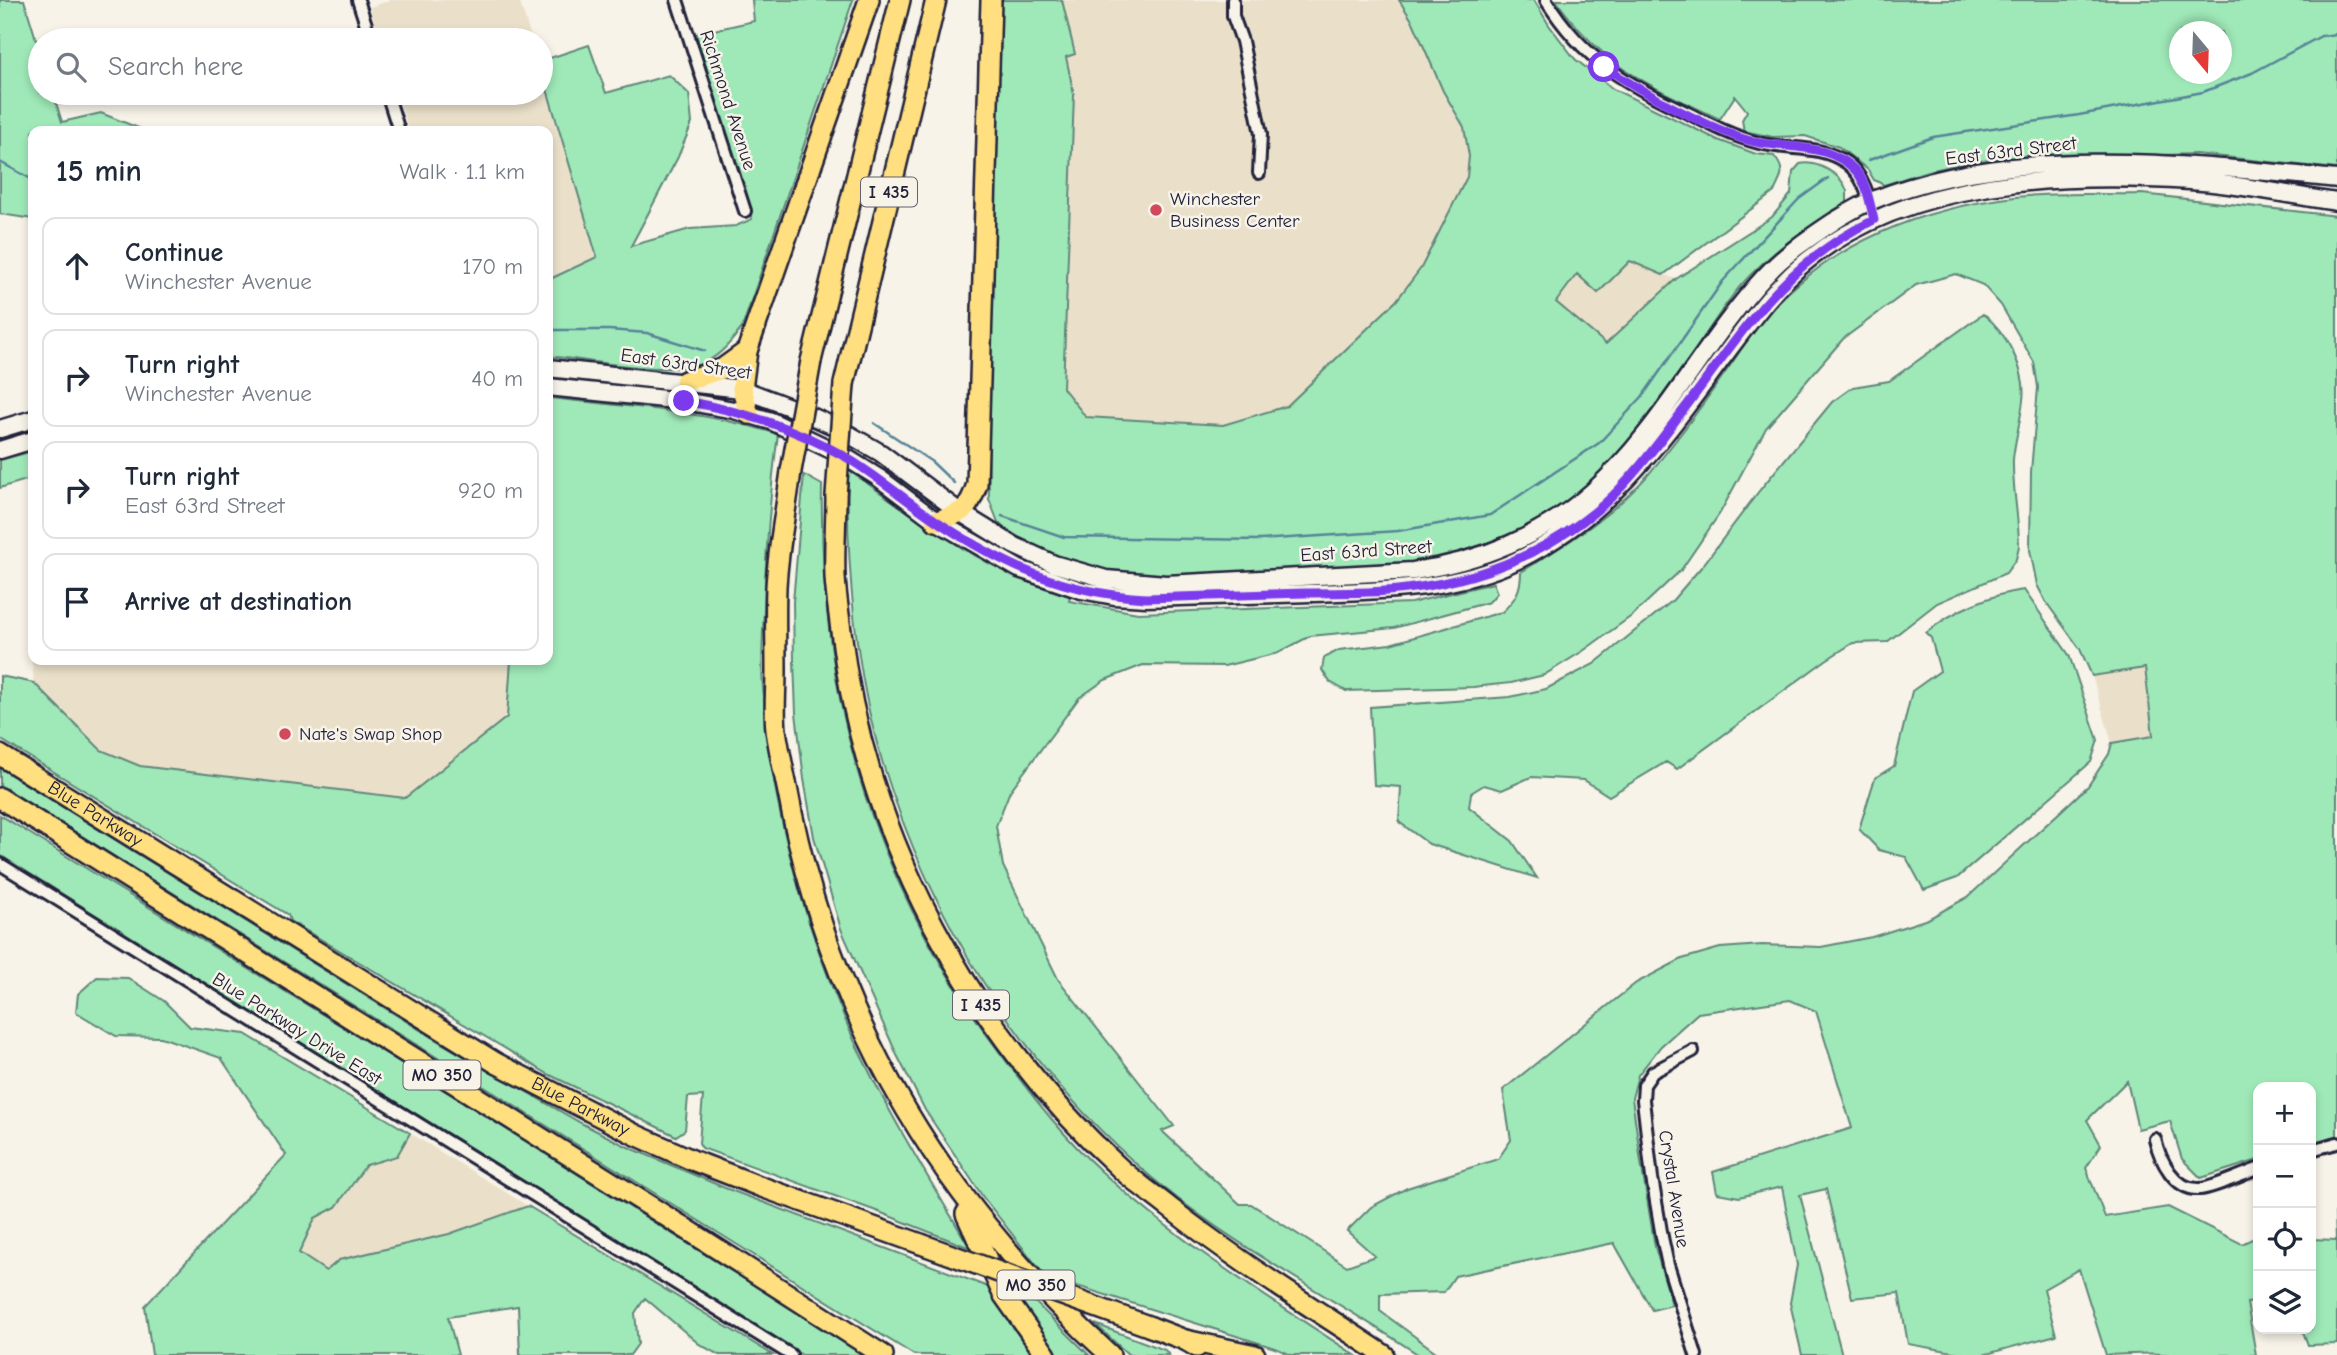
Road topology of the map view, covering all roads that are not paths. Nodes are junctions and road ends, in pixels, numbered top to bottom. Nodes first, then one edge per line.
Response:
1 (358, 0) edge
2 (677, 0) edge
3 (869, 0) edge
4 (900, 0) edge
5 (936, 0) edge
6 (991, 0) edge
7 (1233, 0) edge
8 (1546, 0) edge
9 (367, 28) edge
10 (391, 105) edge
11 (397, 126) edge
12 (1259, 173) dead end
13 (2337, 179) edge
14 (1870, 201) junction
15 (2337, 202) edge
16 (745, 211) dead end
17 (1874, 220) junction
18 (747, 352) junction
19 (553, 368) edge
20 (685, 381) junction
21 (553, 388) edge
22 (742, 389) junction
23 (749, 414) junction
24 (28, 421) edge
25 (0, 429) edge
26 (28, 442) edge
27 (0, 450) edge
28 (961, 513) junction
29 (936, 521) junction
30 (0, 755) edge
31 (0, 798) edge
32 (0, 864) edge
33 (1693, 1051) dead end
34 (2155, 1139) dead end
35 (2337, 1143) edge
36 (2316, 1149) edge
37 (2253, 1171) edge
38 (950, 1178) junction
39 (1185, 1340) junction
40 (790, 1355) edge
41 (883, 1355) edge
42 (1046, 1355) edge
43 (1110, 1355) edge
44 (1209, 1355) edge
45 (1255, 1355) edge
46 (1384, 1355) edge
47 (1696, 1355) edge

1 - 9 street
2 - 16 street, Richmond Avenue
3 - 18 highway
4 - 38 highway, I 435, bridge
5 - 46 highway, I 435, bridge
6 - 28 highway
7 - 12 street
8 - 14 street
10 - 11 street
13 - 14 main road, East 63rd Street
14 - 17 street
14 - 28 main road, East 63rd Street
15 - 17 main road, East 63rd Street
17 - 29 main road, East 63rd Street
18 - 20 highway
18 - 22 highway
19 - 20 main road, East 63rd Street
20 - 22 main road, East 63rd Street
21 - 23 main road, East 63rd Street
22 - 23 highway
22 - 28 main road, East 63rd Street
23 - 29 main road, East 63rd Street
24 - 25 main road
26 - 27 main road
28 - 29 highway
30 - 39 highway, Blue Parkway / MO 350, bridge
31 - 41 highway, Blue Parkway / MO 350
32 - 40 street, Blue Parkway Drive East
33 - 47 street, Crystal Avenue
34 - 37 street
35 - 36 street
38 - 42 highway
38 - 43 highway, I 435
39 - 44 highway, Blue Parkway / MO 350
39 - 45 highway

